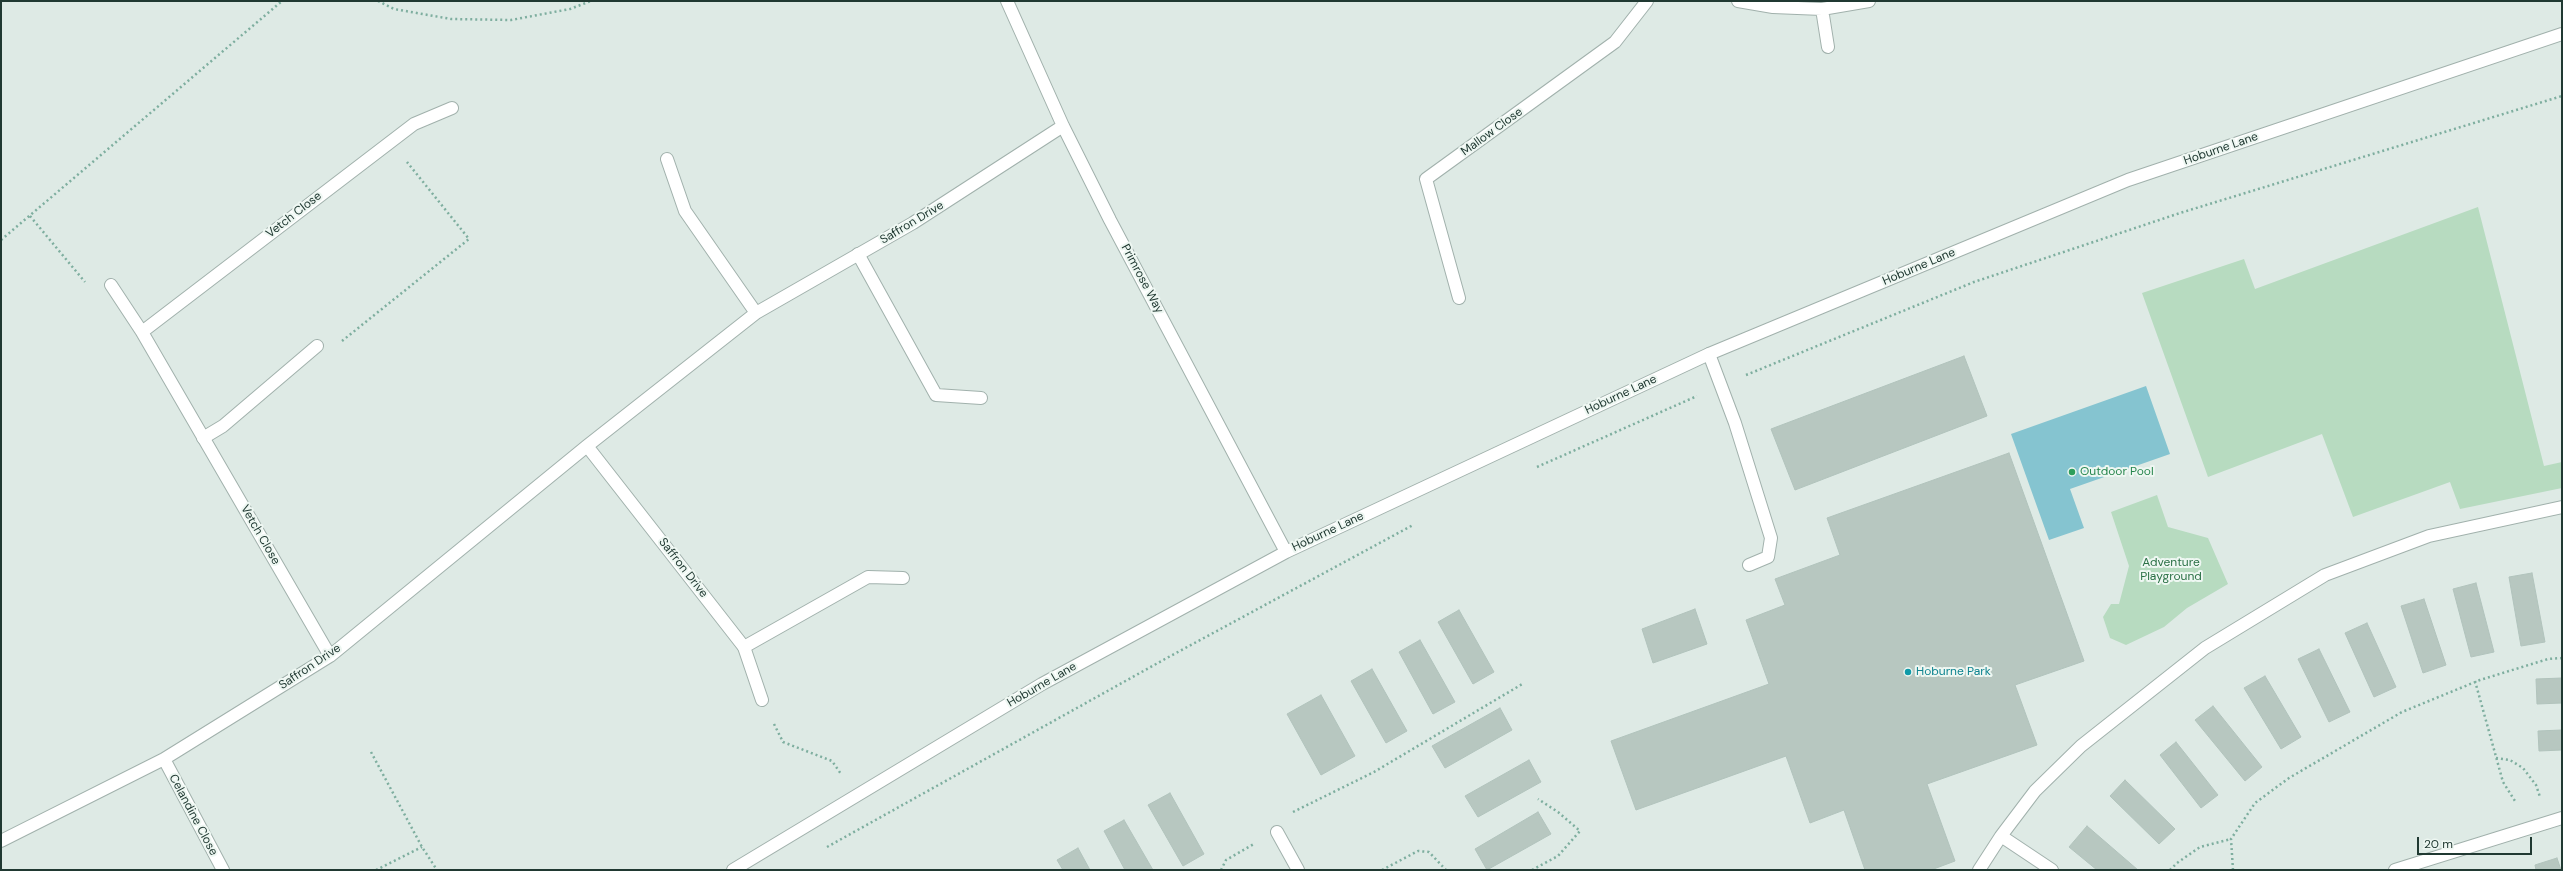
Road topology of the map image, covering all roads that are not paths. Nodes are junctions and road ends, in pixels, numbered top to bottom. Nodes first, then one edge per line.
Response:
1 (1007, 1) edge
2 (1647, 1) edge
3 (1738, 1) edge
4 (1869, 1) edge
5 (1822, 9) junction
6 (2562, 34) edge
7 (1828, 46) dead end
8 (452, 108) dead end
9 (1063, 126) junction
10 (667, 158) dead end
11 (858, 254) junction
12 (111, 285) road end
13 (1459, 298) dead end
14 (756, 313) junction
15 (142, 332) junction
16 (317, 346) dead end
17 (1709, 354) junction
18 (982, 398) dead end
19 (203, 438) junction
20 (587, 446) junction
21 (2562, 507) edge
22 (1286, 552) junction
23 (1749, 565) dead end
24 (903, 578) dead end
25 (744, 647) junction
26 (330, 656) junction
27 (762, 700) road end
28 (164, 759) junction
29 (2562, 818) edge
30 (1277, 832) road end
31 (2001, 836) junction
32 (1, 842) edge
33 (223, 870) edge
34 (733, 870) edge
35 (1298, 870) edge
36 (1980, 870) edge
37 (2052, 870) edge
38 (2394, 870) edge

1 - 9 street, Primrose Way
2 - 13 street, Mallow Close
3 - 5 street
4 - 5 street
5 - 7 street
6 - 17 street, Hoburne Lane
8 - 15 street, Vetch Close
9 - 11 street, Saffron Drive
9 - 22 street, Primrose Way
10 - 14 street
11 - 14 street, Saffron Drive
11 - 18 street
12 - 15 street, Vetch Close
14 - 20 street, Saffron Drive
15 - 19 street, Vetch Close
16 - 19 street
17 - 22 street, Hoburne Lane
17 - 23 street
19 - 26 street, Vetch Close
20 - 25 street, Saffron Drive
20 - 26 street, Saffron Drive
21 - 31 street
22 - 34 street, Hoburne Lane
24 - 25 street
25 - 27 street, Saffron Drive
26 - 28 street, Saffron Drive
28 - 32 street, Saffron Drive
28 - 33 street, Celandine Close
29 - 38 street
30 - 35 street
31 - 36 street
31 - 37 street

